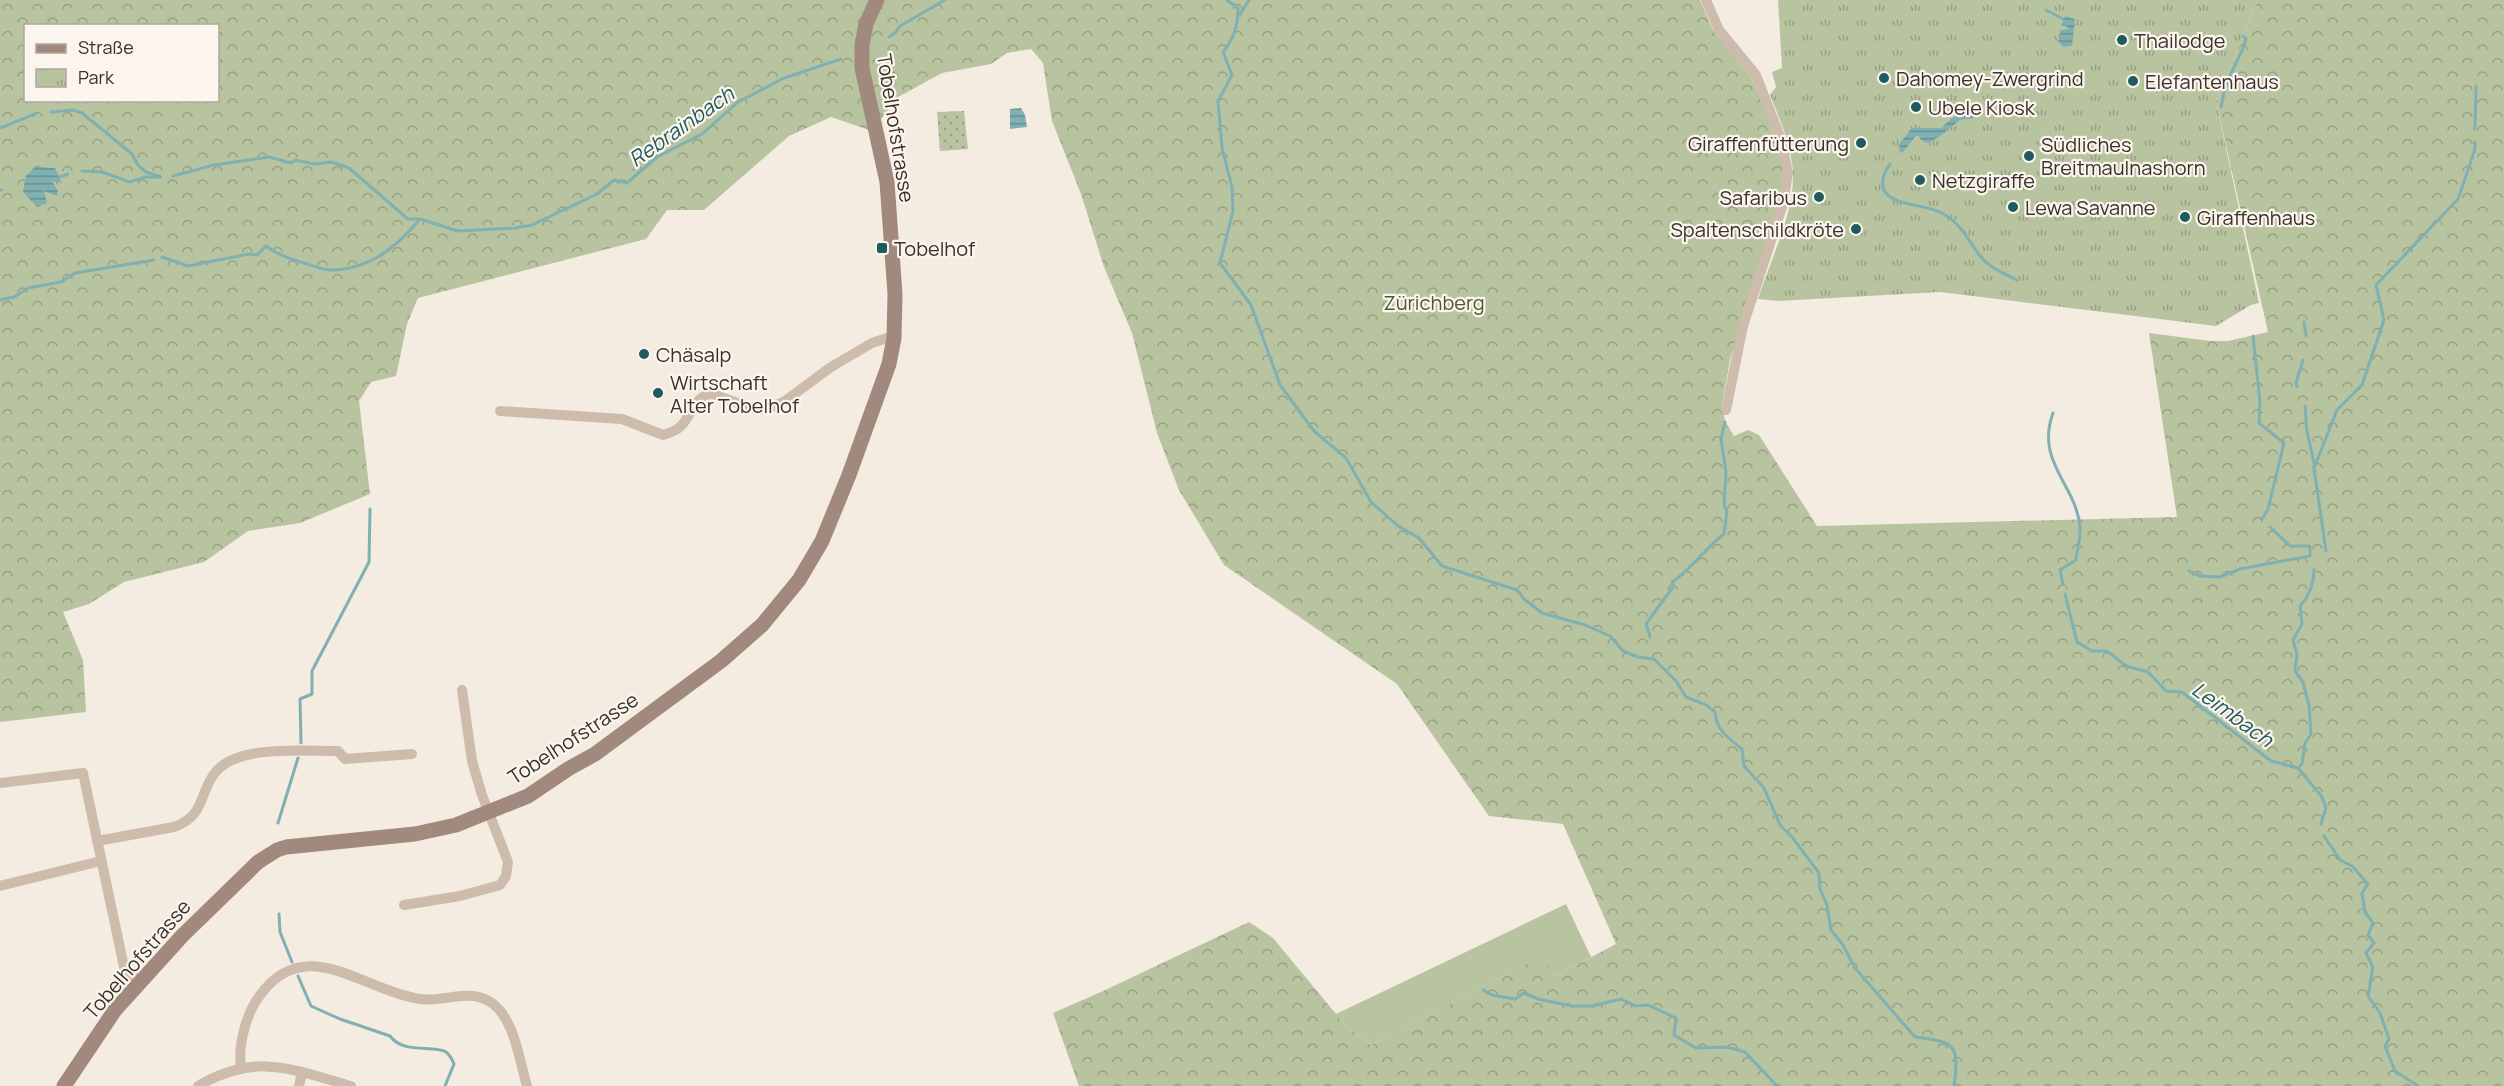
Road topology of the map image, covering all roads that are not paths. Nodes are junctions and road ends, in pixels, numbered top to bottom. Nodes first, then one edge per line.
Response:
1 (877, 0) edge
2 (1706, 0) edge
3 (894, 338) junction
4 (500, 411) dead end
5 (1726, 411) dead end
6 (462, 690) dead end
7 (412, 753) dead end
8 (0, 783) edge
9 (489, 812) junction
10 (97, 841) junction
11 (100, 861) junction
12 (0, 886) edge
13 (404, 905) dead end
14 (140, 983) junction
15 (241, 1067) junction
16 (302, 1072) junction
17 (64, 1086) edge
18 (198, 1086) edge
19 (299, 1086) edge
20 (351, 1086) edge
21 (527, 1086) edge

1 - 3 main road, Tobelhofstrasse
2 - 5 street
3 - 4 street
3 - 9 main road, Tobelhofstrasse
6 - 9 street
7 - 10 street
8 - 10 street
9 - 13 street
9 - 14 main road, Tobelhofstrasse
10 - 11 street
11 - 12 street
11 - 14 street
14 - 17 main road, Tobelhofstrasse
15 - 16 street
15 - 18 street
15 - 21 street
16 - 19 street
16 - 20 street

